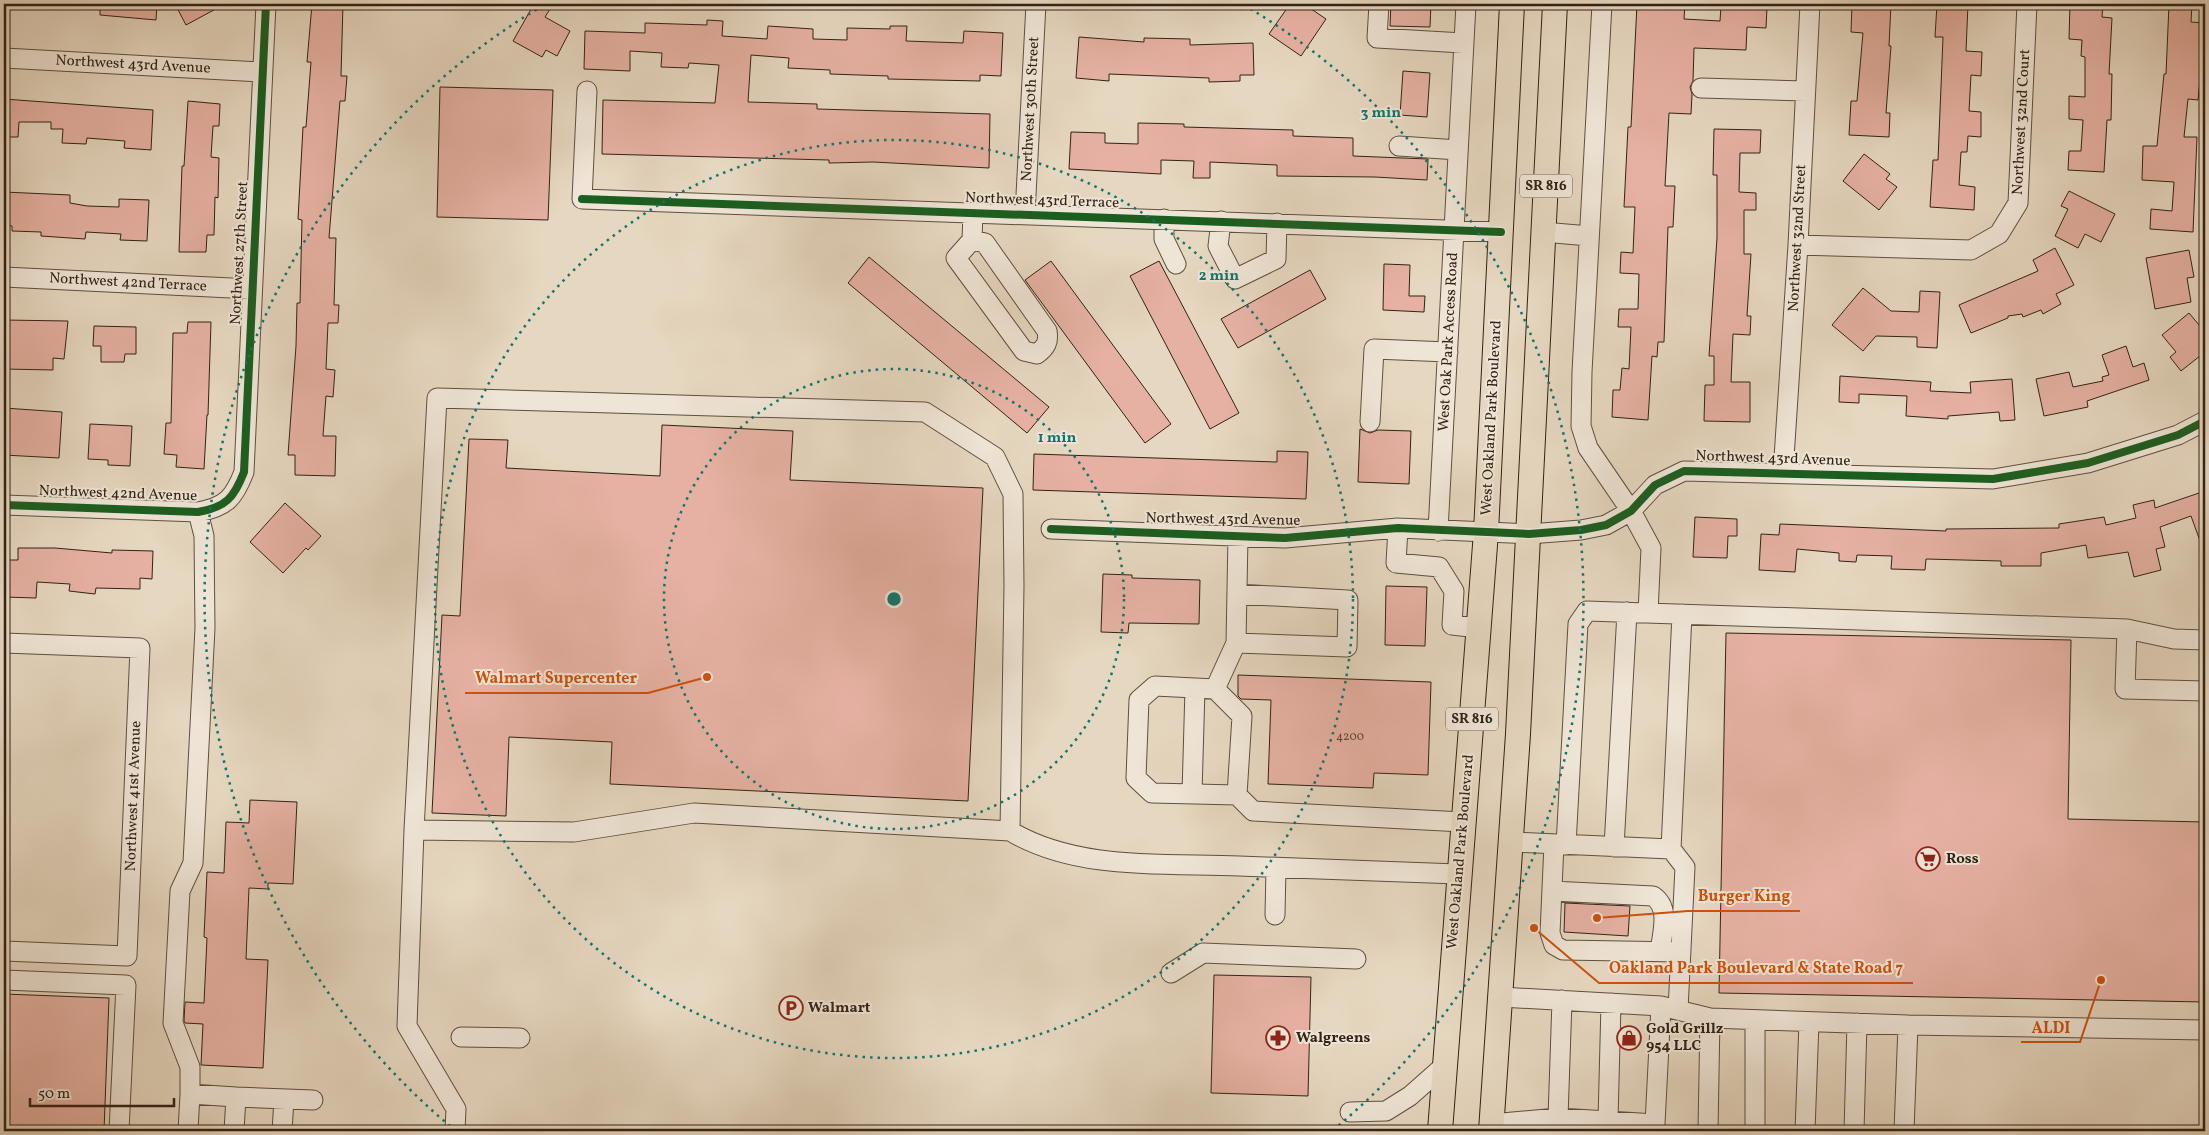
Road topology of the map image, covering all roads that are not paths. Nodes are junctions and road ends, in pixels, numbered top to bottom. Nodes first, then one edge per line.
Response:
1 (266, 4) edge
2 (1036, 4) edge
3 (1379, 4) edge
4 (1466, 4) edge
5 (1512, 4) edge
6 (1555, 4) edge
7 (1602, 4) edge
8 (1810, 4) edge
9 (2028, 4) edge
10 (1463, 43) junction
11 (4, 58) edge
12 (262, 72) junction
13 (1701, 88) dead end
14 (587, 91) dead end
15 (1805, 91) junction
16 (1398, 146) dead end
17 (1458, 150) junction
18 (973, 212) junction
19 (1025, 214) junction
20 (1164, 219) junction
21 (1221, 221) junction
22 (1277, 223) junction
23 (1455, 230) junction
24 (1501, 232) junction
25 (1543, 232) junction
26 (1589, 236) junction
27 (972, 240) junction
28 (1798, 245) junction
29 (1176, 264) dead end
30 (4, 277) edge
31 (252, 289) junction
32 (1448, 352) junction
33 (2205, 421) edge
34 (1370, 422) dead end
35 (1783, 473) junction
36 (229, 500) joint
37 (4, 505) edge
38 (198, 512) junction
39 (1631, 512) junction
40 (1398, 528) junction
41 (1051, 529) dead end
42 (1438, 531) junction
43 (1486, 532) junction
44 (1529, 534) junction
45 (1238, 536) junction
46 (1236, 594) junction
47 (1626, 612) junction
48 (1648, 613) junction
49 (1682, 614) junction
50 (1479, 628) junction
51 (2127, 629) junction
52 (2205, 640) edge
53 (4, 643) edge
54 (1236, 643) junction
55 (1195, 688) junction
56 (1215, 689) junction
57 (2205, 691) edge
58 (1192, 794) junction
59 (1237, 795) junction
60 (1463, 822) junction
61 (414, 830) junction
62 (1010, 831) junction
63 (1512, 842) junction
64 (1560, 844) junction
65 (1614, 847) junction
66 (1671, 849) junction
67 (1276, 868) junction
68 (1459, 874) junction
69 (1552, 891) junction
70 (1275, 915) dead end
71 (4, 951) edge
72 (1660, 952) junction
73 (1681, 952) junction
74 (1356, 959) dead end
75 (1172, 973) dead end
76 (4, 980) edge
77 (1501, 997) junction
78 (1562, 1000) junction
79 (1611, 1003) junction
80 (1670, 1008) junction
81 (1710, 1018) junction
82 (1756, 1020) junction
83 (1809, 1022) junction
84 (1856, 1023) junction
85 (1908, 1024) junction
86 (2205, 1030) edge
87 (461, 1037) dead end
88 (520, 1038) dead end
89 (1445, 1065) junction
90 (190, 1094) junction
91 (236, 1097) junction
92 (284, 1099) junction
93 (313, 1100) dead end
94 (1350, 1112) dead end
95 (1558, 1118) junction
96 (1608, 1121) junction
97 (1491, 1128) edge
98 (119, 1131) edge
99 (188, 1131) edge
100 (234, 1131) edge
101 (282, 1131) edge
102 (455, 1131) edge
103 (1440, 1131) edge
104 (1708, 1131) edge
105 (1755, 1131) edge
106 (1805, 1131) edge
107 (1854, 1131) edge
108 (1904, 1131) edge

1 - 12 street, Northwest 27th Street
2 - 19 street, Northwest 30th Street
3 - 10 street
4 - 10 street, West Oak Park Access Road
5 - 24 main road, West Oakland Park Boulevard / SR 816
6 - 25 main road, SR 816
7 - 26 street
8 - 15 street, Northwest 32nd Street
9 - 28 street, Northwest 32nd Court
10 - 17 street, West Oak Park Access Road
11 - 12 street, Northwest 43rd Avenue
12 - 31 street, Northwest 27th Street
13 - 15 street
14 - 18 street, Northwest 43rd Terrace
15 - 28 street, Northwest 32nd Street
16 - 17 street
17 - 23 street, West Oak Park Access Road
18 - 19 street, Northwest 43rd Terrace
18 - 27 street
19 - 20 street, Northwest 43rd Terrace
20 - 21 street, Northwest 43rd Terrace
20 - 29 street
21 - 22 street, Northwest 43rd Terrace
21 - 22 street
22 - 23 street, Northwest 43rd Terrace
23 - 24 street, Northwest 43rd Terrace
23 - 32 street, West Oak Park Access Road
24 - 43 main road, West Oakland Park Boulevard / SR 816
25 - 26 street
25 - 44 main road, SR 816
26 - 39 street
27 - 27 street
28 - 35 street, Northwest 32nd Street
30 - 31 street, Northwest 42nd Terrace
31 - 36 street, Northwest 27th Street
32 - 34 street
32 - 42 street, West Oak Park Access Road
33 - 35 street, Northwest 43rd Avenue
35 - 39 street, Northwest 43rd Avenue
36 - 38 street, Northwest 42nd Avenue
37 - 38 street, Northwest 42nd Avenue
38 - 90 street
39 - 44 street, Northwest 43rd Avenue
39 - 48 street
40 - 42 street, Northwest 43rd Avenue
40 - 45 street, Northwest 43rd Avenue
40 - 50 street
41 - 45 street, Northwest 43rd Avenue
42 - 43 street, Northwest 43rd Avenue
43 - 44 street, Northwest 43rd Avenue
43 - 50 main road, West Oakland Park Boulevard / SR 816
44 - 63 main road, SR 816
45 - 46 street
46 - 54 street
46 - 54 street
47 - 48 street
47 - 64 street
47 - 65 street
48 - 49 street
49 - 51 street
49 - 66 street
50 - 60 main road, West Oakland Park Boulevard / SR 816
51 - 52 street
51 - 57 street
53 - 71 street, Northwest 41st Avenue
54 - 56 street
55 - 56 street
55 - 58 street
55 - 58 street
56 - 59 street
58 - 59 street
59 - 60 street
60 - 68 main road, West Oakland Park Boulevard / SR 816
61 - 62 street
61 - 62 street
61 - 102 street
62 - 67 street
63 - 64 street
63 - 77 main road, SR 816
64 - 65 street
64 - 69 street
65 - 66 street
66 - 73 street
67 - 68 street
67 - 70 street
68 - 89 main road, West Oakland Park Boulevard / SR 816
69 - 72 street
69 - 72 street
72 - 73 street
73 - 80 street
74 - 75 street
76 - 98 street
77 - 78 street
77 - 97 main road, SR 816
78 - 79 street
78 - 95 street
79 - 80 street
79 - 96 street
80 - 81 street
80 - 96 street
81 - 82 street
81 - 104 street
82 - 83 street
82 - 105 street
83 - 84 street
83 - 106 street
84 - 85 street
84 - 107 street
85 - 86 street
85 - 108 street
87 - 88 street
89 - 94 street
89 - 103 main road, West Oakland Park Boulevard / SR 816
90 - 91 street
90 - 99 street
91 - 92 street
91 - 100 street
92 - 93 street
92 - 101 street
95 - 96 street
95 - 97 street

